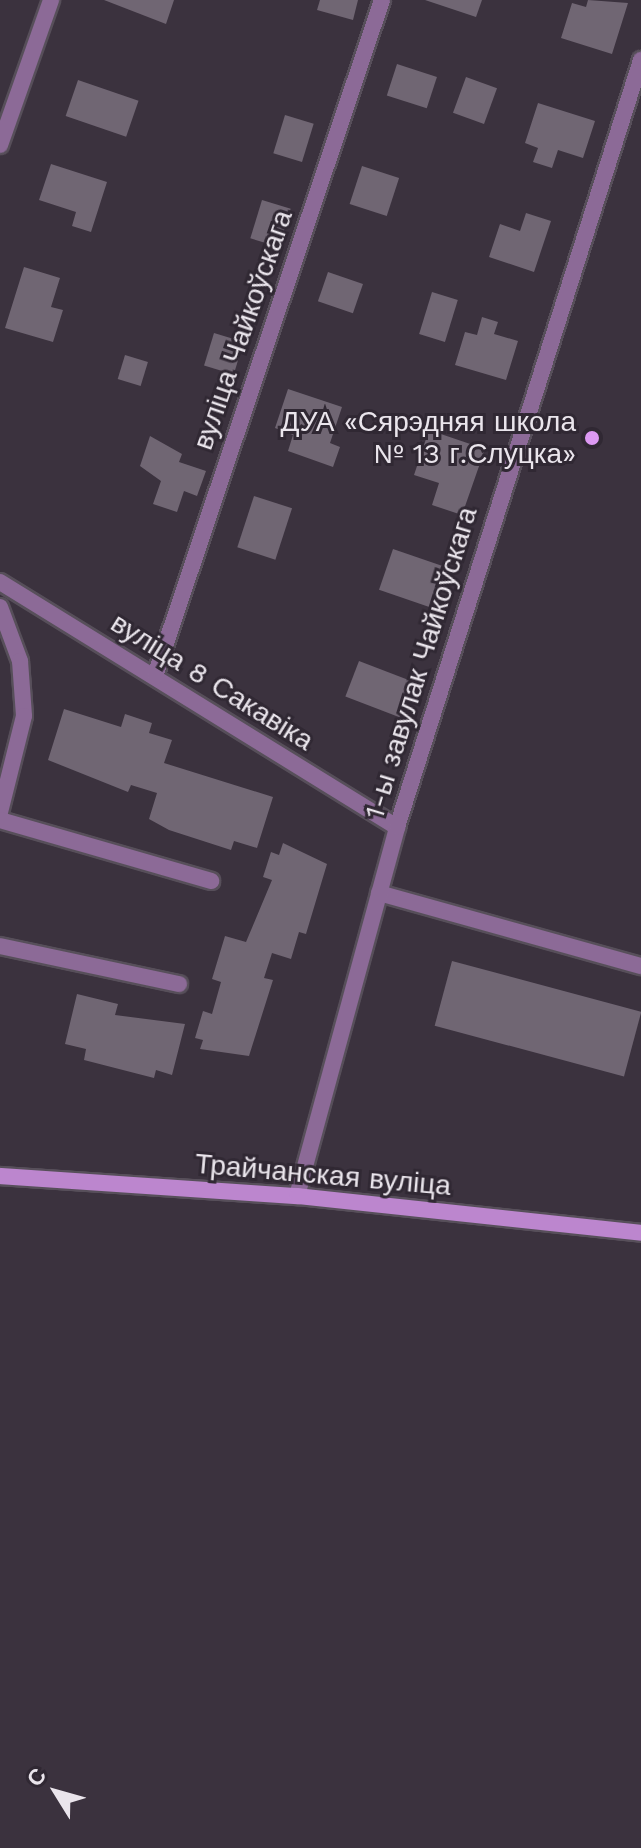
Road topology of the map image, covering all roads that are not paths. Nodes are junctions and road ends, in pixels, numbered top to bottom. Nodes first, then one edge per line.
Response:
1 (51, 0) edge
2 (382, 0) edge
3 (641, 60) edge
4 (0, 145) edge
5 (0, 582) edge
6 (0, 607) edge
7 (155, 676) junction
8 (0, 812) edge
9 (0, 820) edge
10 (397, 827) junction
11 (211, 881) dead end
12 (379, 893) junction
13 (0, 946) edge
14 (641, 966) edge
15 (179, 984) dead end
16 (0, 1176) edge
17 (297, 1196) junction
18 (641, 1233) edge

1 - 4 street
2 - 7 street, вуліца Чайкоўскага
3 - 10 street, 1-ы завулак Чайкоўскага
5 - 7 street, вуліца 8 Сакавіка
6 - 8 street
7 - 10 street, вуліца 8 Сакавіка
9 - 11 street
10 - 12 street, 1-ы завулак Чайкоўскага
12 - 14 street
12 - 17 street, 1-ы завулак Чайкоўскага
13 - 15 street
16 - 17 street, Трайчанская вуліца
17 - 18 street, Трайчанская вуліца

